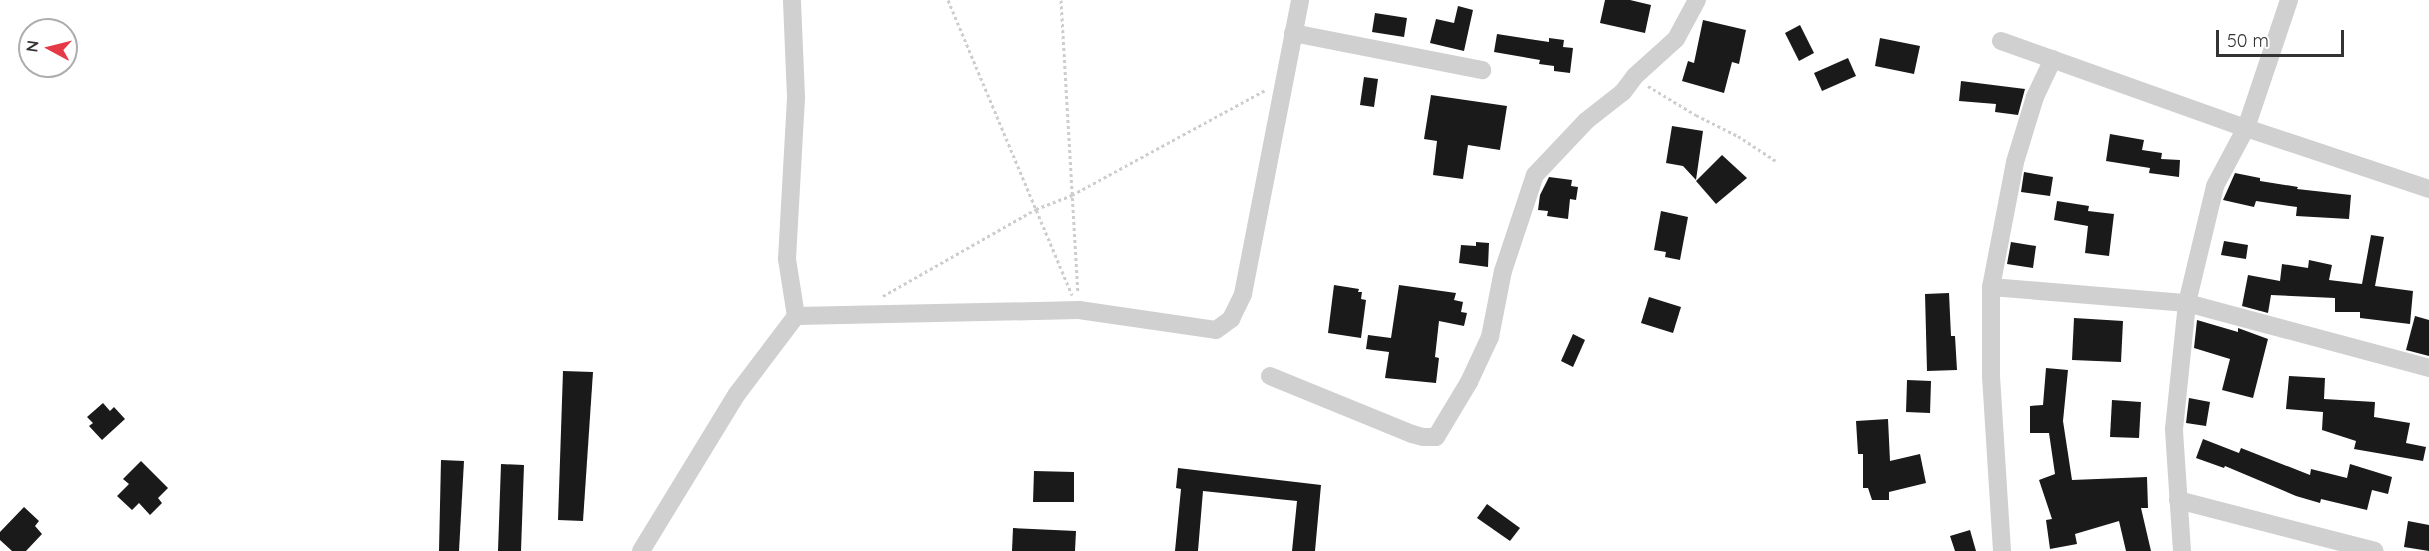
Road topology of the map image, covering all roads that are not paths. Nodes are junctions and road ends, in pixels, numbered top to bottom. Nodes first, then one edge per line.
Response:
1 (792, 0) edge
2 (1300, 0) edge
3 (1697, 0) edge
4 (2289, 0) edge
5 (1293, 33) junction
6 (2001, 40) dead end
7 (2053, 59) junction
8 (1482, 70) dead end
9 (2246, 128) junction
10 (2429, 189) edge
11 (1991, 287) junction
12 (2187, 303) junction
13 (796, 316) junction
14 (2429, 368) edge
15 (1270, 376) dead end
16 (2178, 501) junction
17 (641, 551) edge
18 (2002, 551) edge
19 (2182, 551) edge
20 (2375, 551) edge

1 - 13 street
2 - 5 street
3 - 15 street
4 - 9 street
5 - 8 street
5 - 13 street
6 - 7 street
7 - 9 street
7 - 11 street
9 - 10 street
9 - 12 street
11 - 12 street
11 - 18 street
12 - 14 street
12 - 16 street
13 - 17 street
16 - 19 street
16 - 20 street

